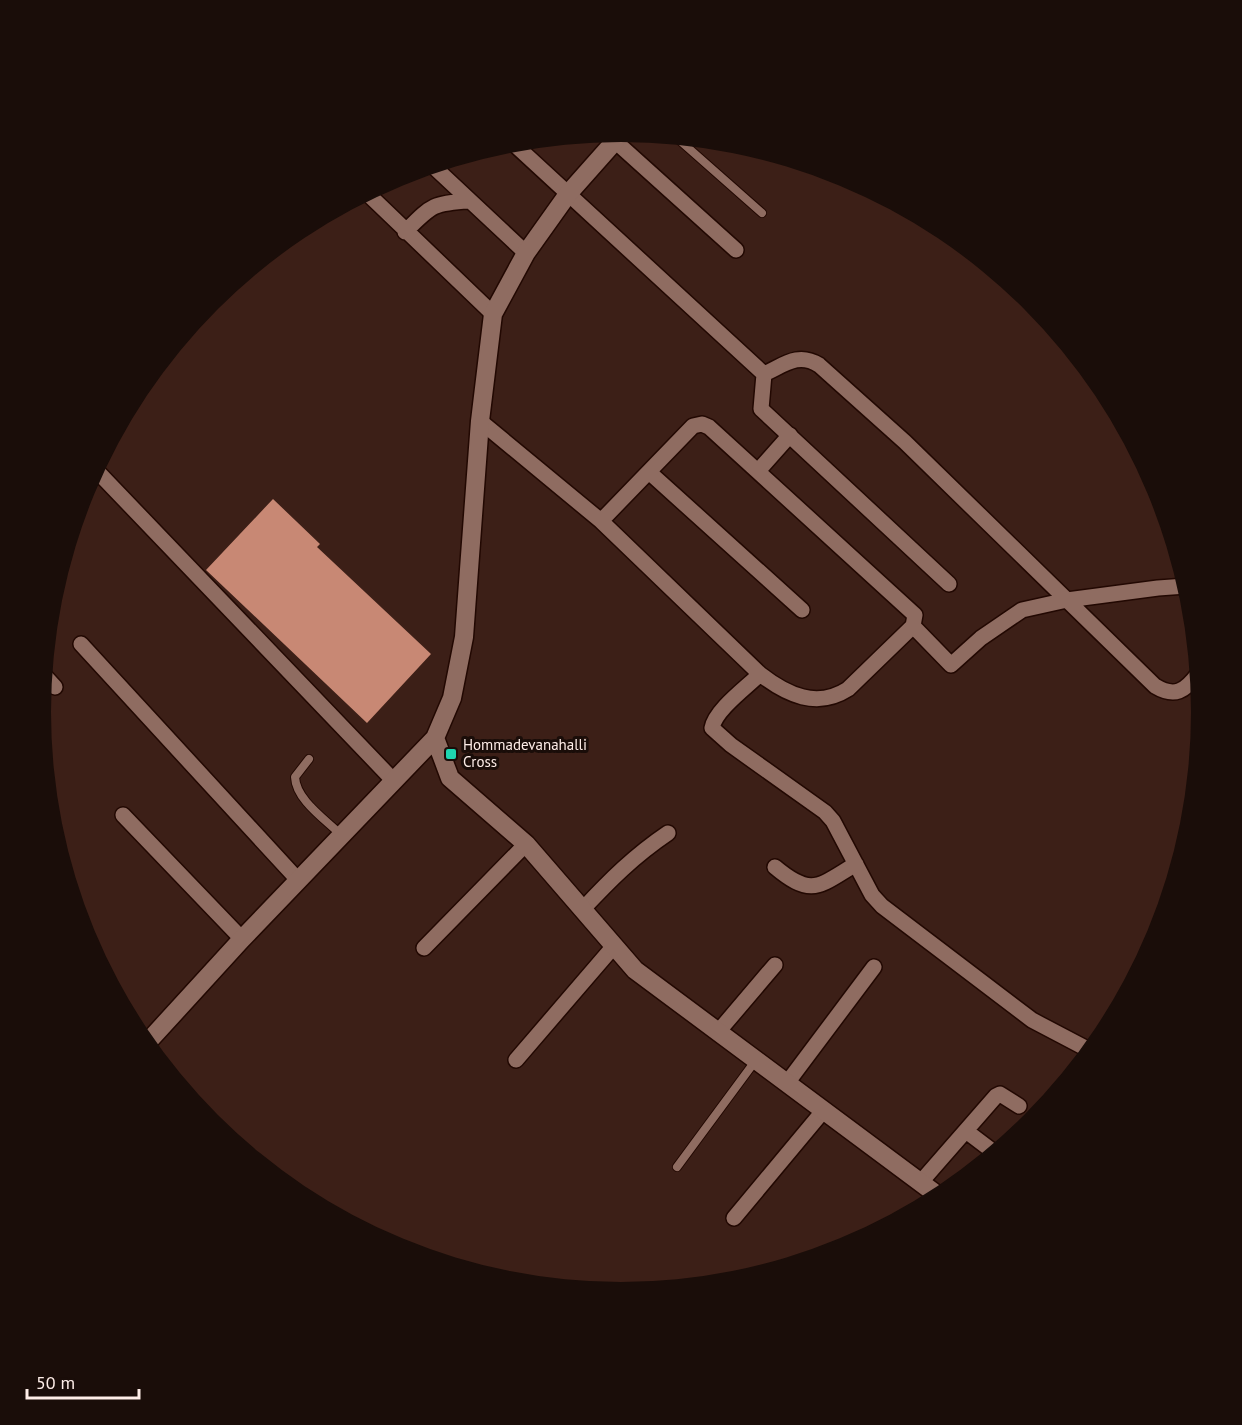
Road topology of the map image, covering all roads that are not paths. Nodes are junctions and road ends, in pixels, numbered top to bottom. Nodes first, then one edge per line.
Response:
1 (614, 142) edge
2 (624, 142) edge
3 (686, 146) edge
4 (522, 151) edge
5 (440, 172) edge
6 (568, 195) junction
7 (373, 199) edge
8 (469, 201) junction
9 (762, 213) dead end
10 (405, 232) junction
11 (736, 250) dead end
12 (526, 254) junction
13 (493, 314) junction
14 (764, 375) junction
15 (480, 421) junction
16 (790, 435) junction
17 (758, 471) junction
18 (649, 472) junction
19 (102, 477) edge
20 (601, 521) junction
21 (949, 584) dead end
22 (1177, 587) edge
23 (1067, 600) junction
24 (802, 610) dead end
25 (913, 626) junction
26 (81, 644) dead end
27 (760, 674) junction
28 (52, 683) edge
29 (1190, 683) edge
30 (55, 687) dead end
31 (435, 738) junction
32 (309, 759) dead end
33 (393, 780) junction
34 (123, 815) dead end
35 (668, 833) dead end
36 (341, 835) junction
37 (525, 844) junction
38 (856, 864) junction
39 (775, 867) dead end
40 (299, 881) junction
41 (582, 910) junction
42 (242, 939) junction
43 (614, 946) junction
44 (424, 948) dead end
45 (775, 965) dead end
46 (874, 968) dead end
47 (718, 1032) junction
48 (153, 1037) edge
49 (1082, 1046) edge
50 (516, 1060) dead end
51 (756, 1060) junction
52 (787, 1083) junction
53 (1019, 1106) dead end
54 (824, 1110) junction
55 (966, 1131) junction
56 (988, 1148) edge
57 (677, 1167) dead end
58 (920, 1183) junction
59 (931, 1191) edge
60 (734, 1218) dead end

1 - 6 main road
2 - 11 street
3 - 9 lane
4 - 6 street
5 - 8 street
6 - 12 main road
6 - 14 street
7 - 10 street
8 - 10 street
8 - 12 street
10 - 13 street
12 - 13 main road
13 - 15 main road
14 - 16 street
14 - 23 street
15 - 20 street
15 - 31 main road
16 - 17 street
16 - 21 street
17 - 18 street
17 - 25 street
18 - 20 street
18 - 24 street
19 - 33 street
20 - 27 street
22 - 23 street
23 - 25 street
23 - 29 street
25 - 27 street
26 - 40 street
27 - 38 street
28 - 30 street
31 - 33 main road
31 - 37 main road
32 - 36 lane
33 - 36 main road
34 - 42 street
35 - 41 street
36 - 40 main road
37 - 41 main road
37 - 44 street
38 - 39 street
38 - 49 street
40 - 42 main road
41 - 43 main road
42 - 48 main road
43 - 47 main road
43 - 50 street
45 - 47 street
46 - 52 street
47 - 51 main road
51 - 52 main road
51 - 57 lane
52 - 54 main road
53 - 55 street
54 - 58 main road
54 - 60 street
55 - 56 street
55 - 58 street
58 - 59 main road

